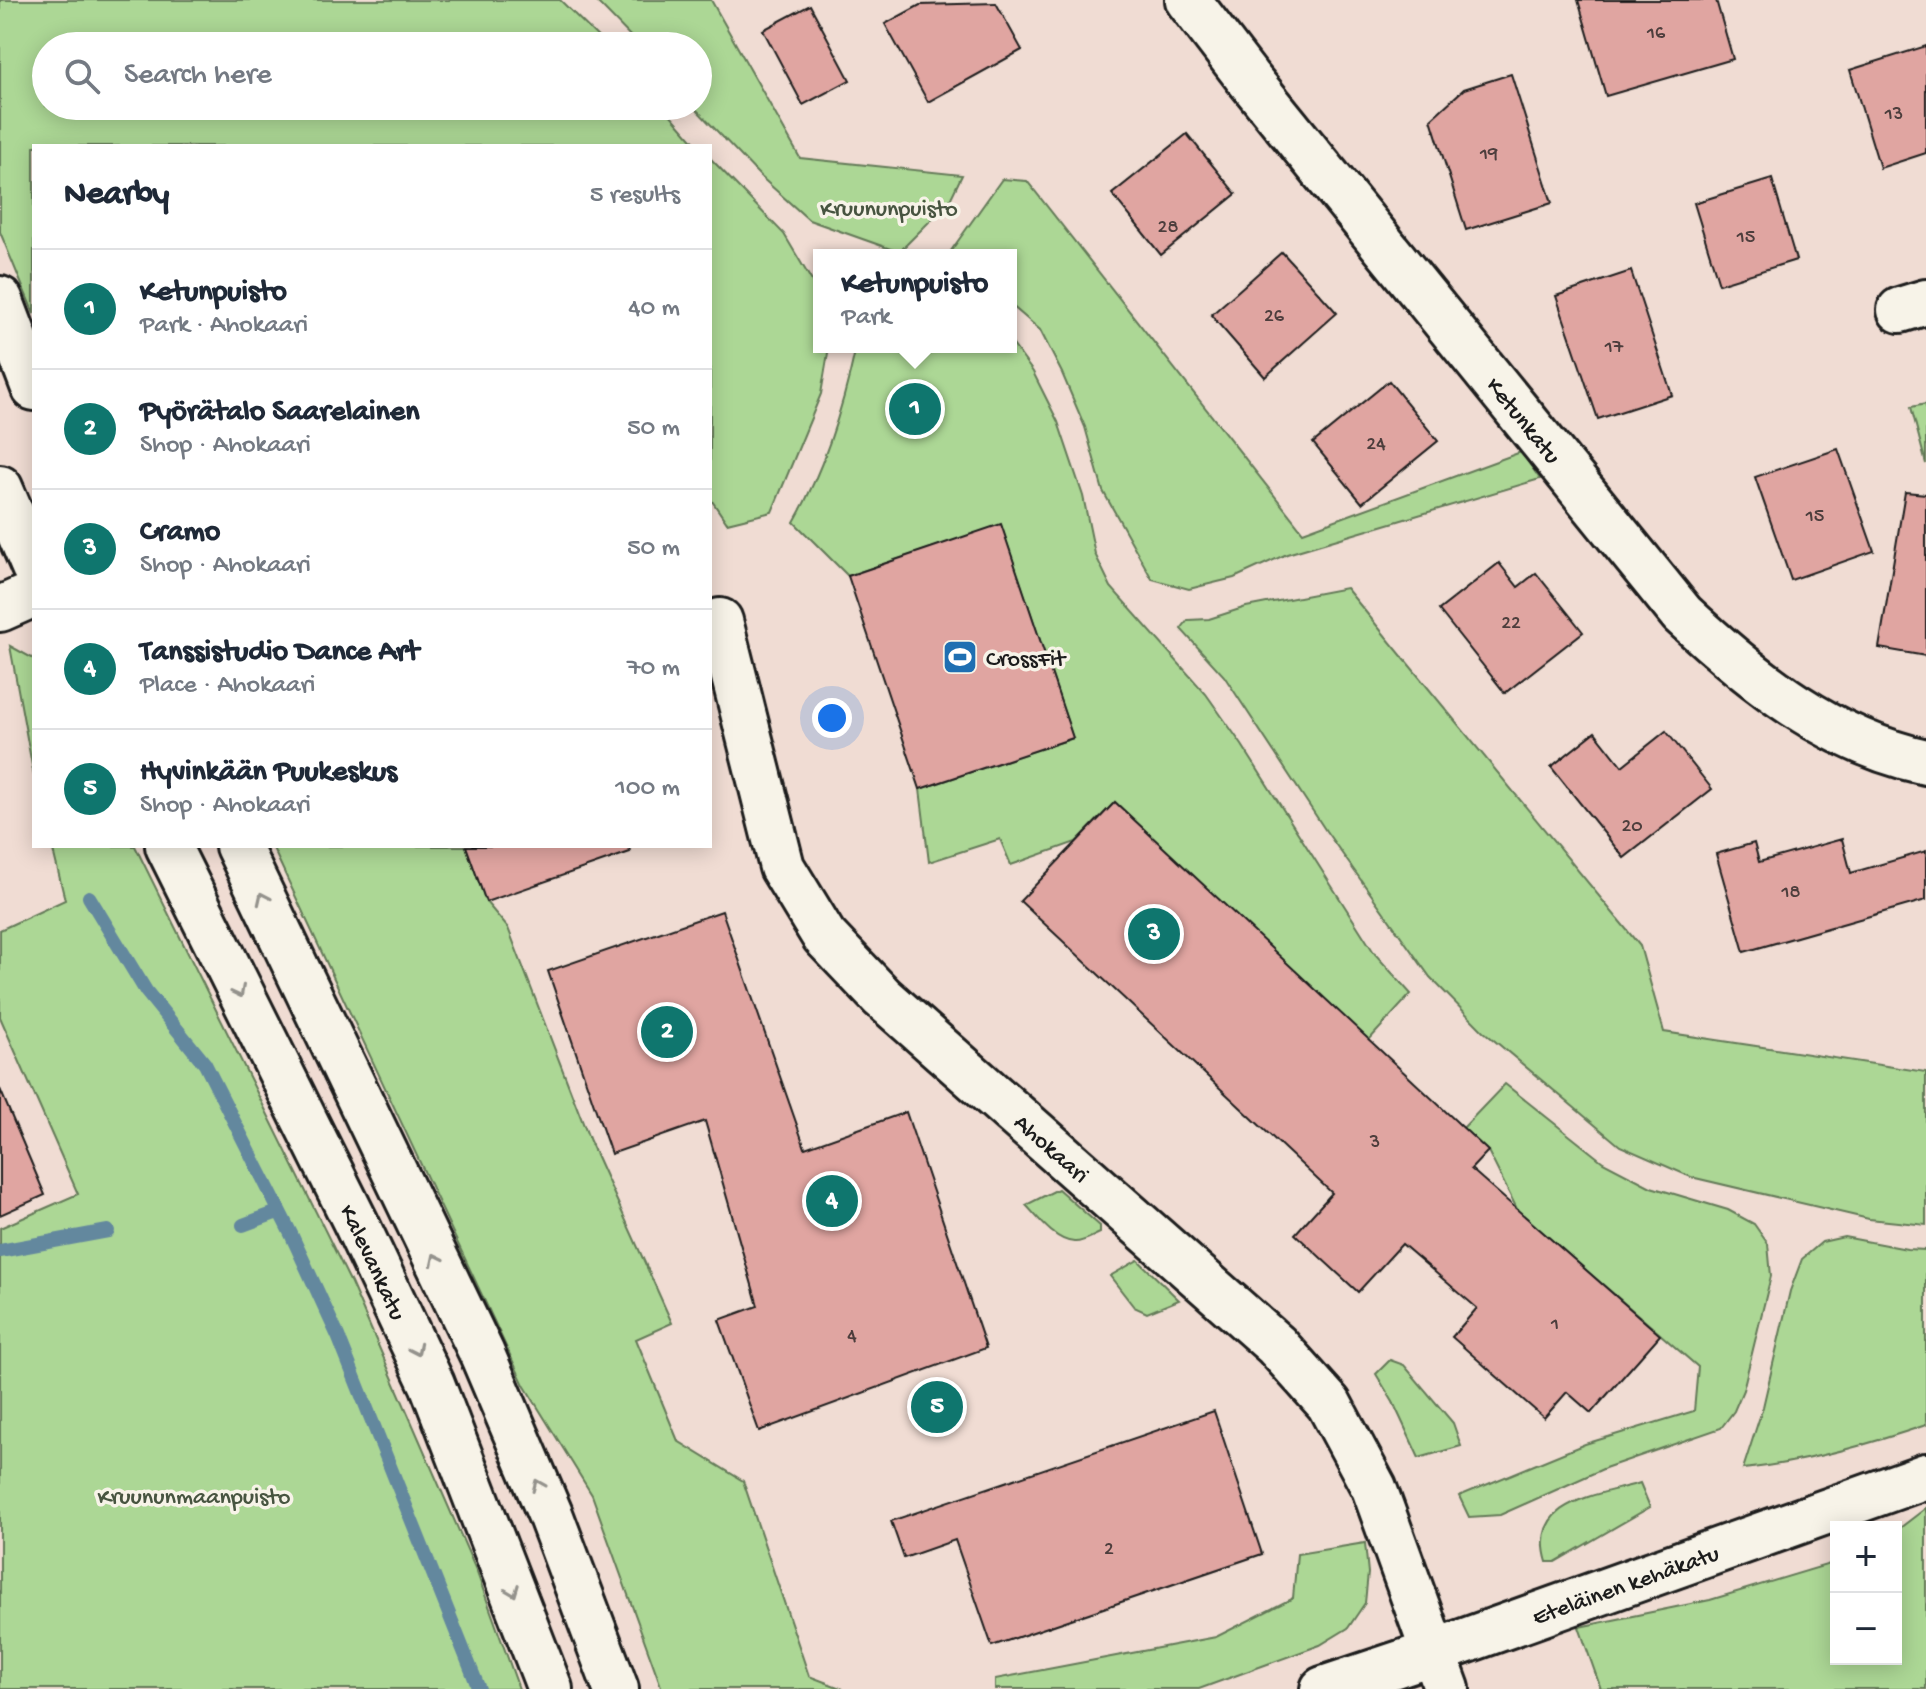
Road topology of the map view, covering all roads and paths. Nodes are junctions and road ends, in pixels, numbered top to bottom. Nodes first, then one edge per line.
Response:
1 (1188, 0) edge
2 (0, 299) edge
3 (32, 383) edge
4 (0, 488) edge
5 (32, 562) edge
6 (32, 595) edge
7 (0, 609) edge
8 (720, 621) dead end
9 (1926, 762) edge
10 (169, 848) edge
11 (239, 848) edge
12 (1926, 1476) edge
13 (1440, 1670) edge
14 (550, 1689) edge
15 (616, 1689) edge
16 (1323, 1689) edge

1 - 9 street, Ketunkatu
2 - 3 street
4 - 5 street
6 - 7 street
8 - 13 street, Ahokaari
10 -> 14 street, Kalevankatu
15 -> 11 street
12 - 13 street, Eteläinen kehäkatu
13 - 16 street, Eteläinen kehäkatu

